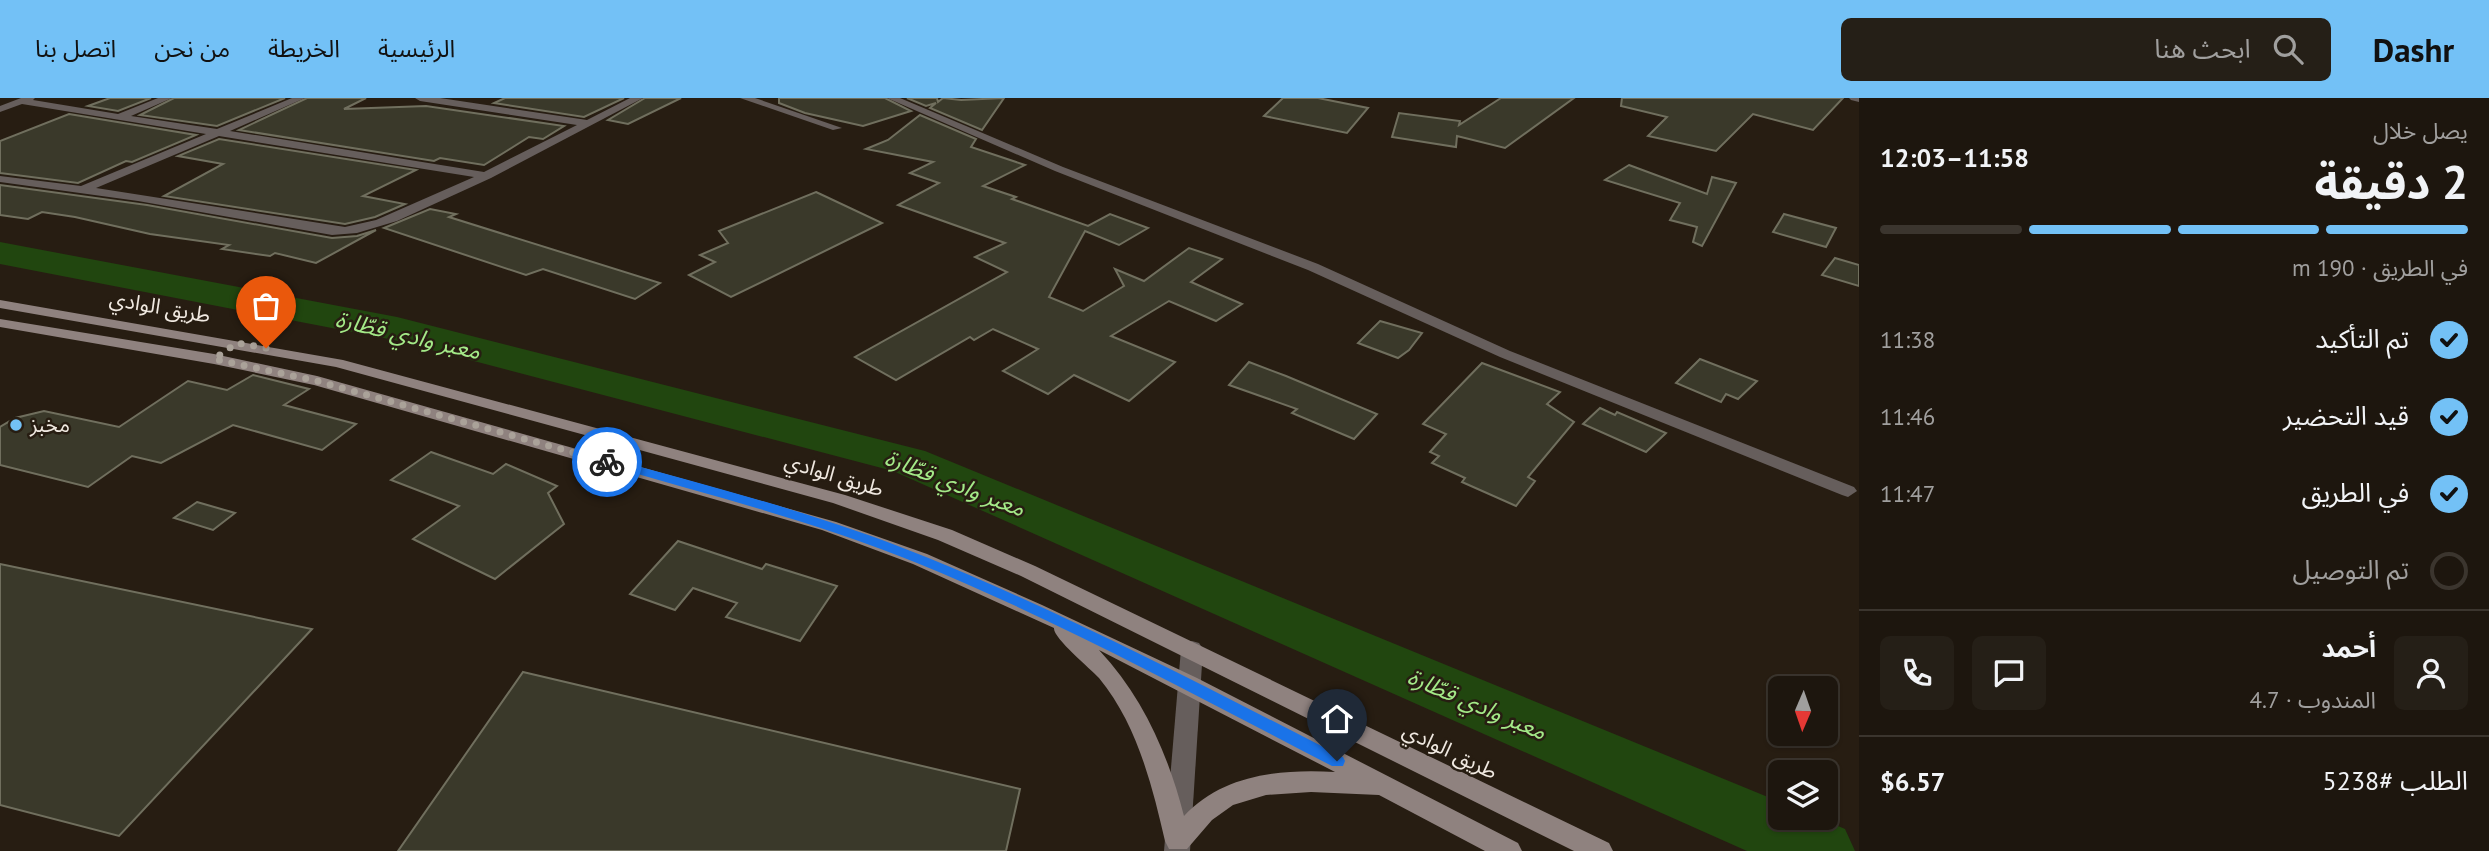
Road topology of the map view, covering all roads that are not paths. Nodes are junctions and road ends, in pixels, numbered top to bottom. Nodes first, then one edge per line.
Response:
1 (167, 98) edge
2 (300, 98) edge
3 (420, 98) edge
4 (468, 98) edge
5 (638, 98) edge
6 (745, 98) edge
7 (892, 98) edge
8 (1854, 98) edge
9 (1859, 99) edge
10 (26, 100) edge
11 (455, 103) junction
12 (0, 108) edge
13 (121, 116) junction
14 (588, 122) junction
15 (837, 128) dead end
16 (220, 132) junction
17 (487, 176) junction
18 (0, 179) edge
19 (84, 189) junction
20 (0, 303) edge
21 (0, 323) edge
22 (237, 343) junction
23 (214, 359) junction
24 (1848, 491) dead end
25 (1035, 610) junction
26 (1192, 649) junction
27 (1189, 684) junction
28 (1387, 787) junction
29 (1177, 846) edge
30 (1509, 851) edge
31 (1600, 851) edge

1 - 13 street
2 - 16 street
3 - 11 street
4 - 11 street
5 - 14 street
6 - 15 street
7 - 24 street
8 - 9 street
10 - 12 street
10 - 13 street
11 - 14 street
13 - 16 street
14 - 17 street
16 - 17 street
16 - 19 street
17 - 19 street
18 - 19 street
20 - 22 main road, طريق الوادي
21 - 23 main road, طريق الوادي
22 - 23 main road
22 - 26 main road, طريق الوادي
23 - 25 main road, طريق الوادي
25 - 27 main road, طريق الوادي
25 - 29 main road
26 - 27 street
26 - 31 main road, طريق الوادي
27 - 28 main road, طريق الوادي
27 - 29 street
28 - 29 main road
28 - 30 main road, طريق الوادي

